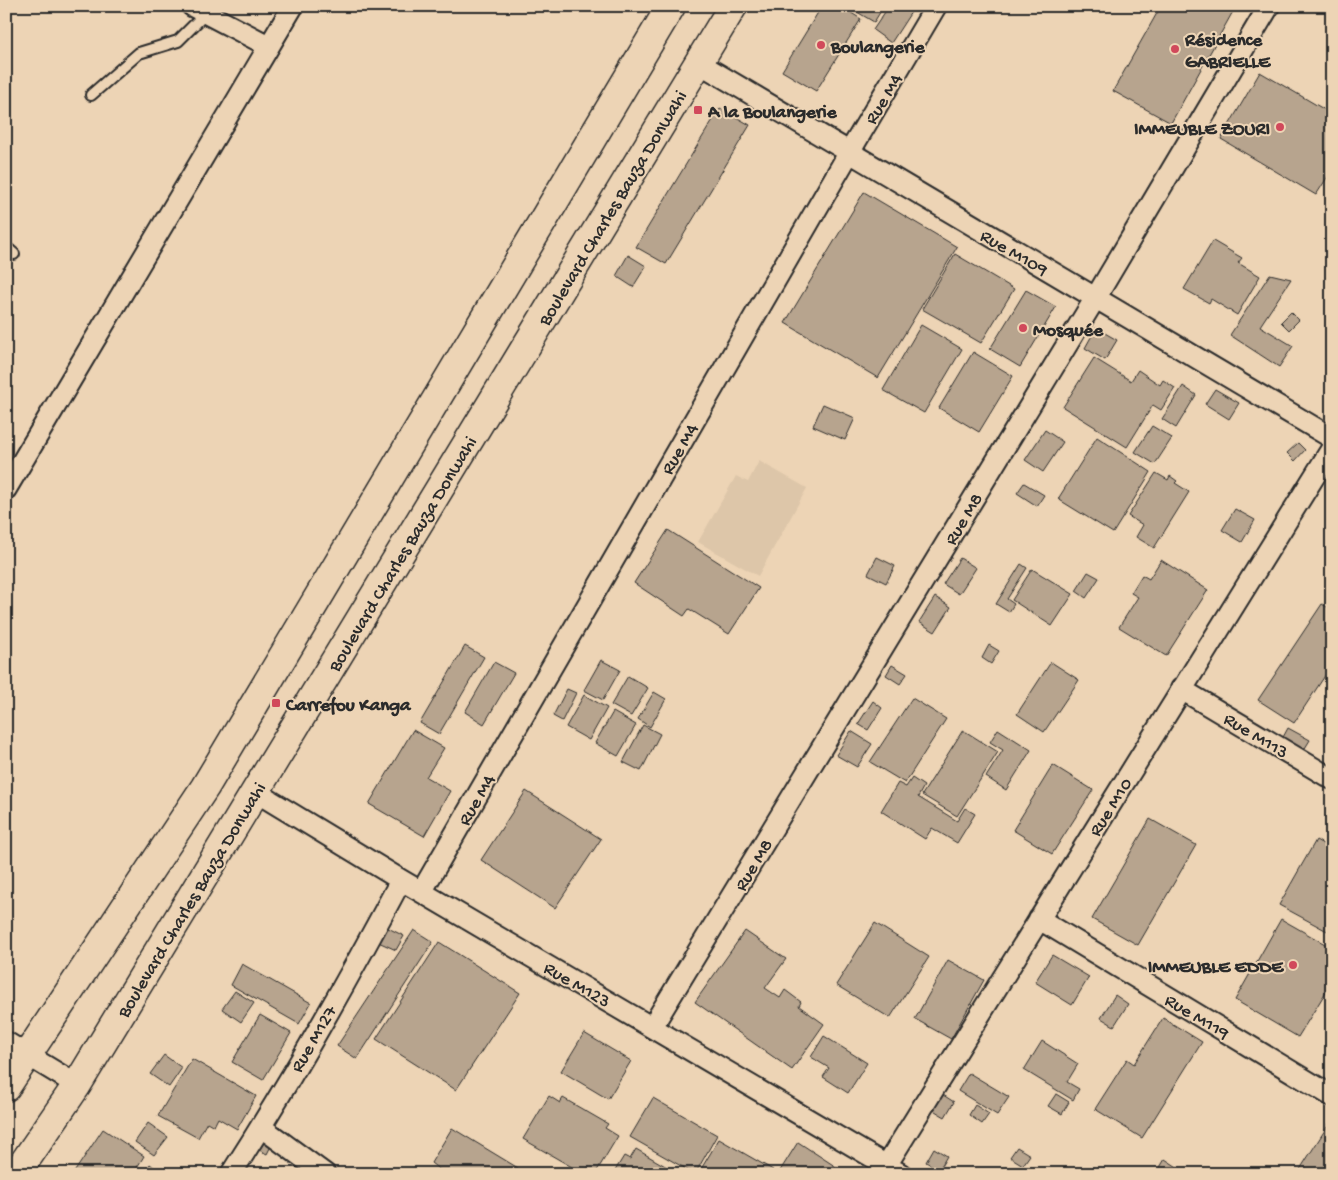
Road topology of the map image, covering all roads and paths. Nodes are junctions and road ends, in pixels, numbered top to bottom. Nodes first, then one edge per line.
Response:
1 (293, 6) edge
2 (671, 6) edge
3 (733, 6) edge
4 (936, 6) edge
5 (1269, 6) edge
6 (199, 10) edge
7 (269, 46) junction
8 (699, 63) junction
9 (91, 95) dead end
10 (849, 153) junction
11 (1096, 297) junction
12 (1332, 438) edge
13 (1332, 448) edge
14 (6, 489) edge
15 (1181, 689) junction
16 (1332, 779) edge
17 (256, 792) junction
18 (401, 880) junction
19 (422, 891) junction
20 (1039, 919) junction
21 (652, 1027) junction
22 (17, 1049) edge
23 (77, 1085) junction
24 (6, 1087) edge
25 (1332, 1096) edge
26 (261, 1127) junction
27 (889, 1171) edge
28 (16, 1174) edge
29 (231, 1174) edge
30 (325, 1174) edge

1 - 7 street
2 - 22 main road
3 - 8 main road, Boulevard Charles Bauza Donwahi
4 - 10 street, Rue M4
5 - 11 street, Rue M8
6 - 7 street
6 - 9 lane
7 - 14 street
8 - 10 street, Rue M109
8 - 17 main road, Boulevard Charles Bauza Donwahi
10 - 11 street, Rue M109
10 - 19 street, Rue M4
11 - 12 street, Rue M109
11 - 21 street, Rue M8
13 - 15 street, Rue M10
15 - 16 street, Rue M113
15 - 20 street, Rue M10
17 - 18 street, Rue M123
17 - 23 main road, Boulevard Charles Bauza Donwahi
18 - 19 street, Rue M123
18 - 26 street, Rue M127
19 - 21 street, Rue M123
20 - 25 street, Rue M119
20 - 27 street, Rue M10
21 - 27 street, Rue M123
22 - 23 street
22 - 24 main road
23 - 28 main road, Boulevard Charles Bauza Donwahi
26 - 29 street, Rue M127
26 - 30 street

